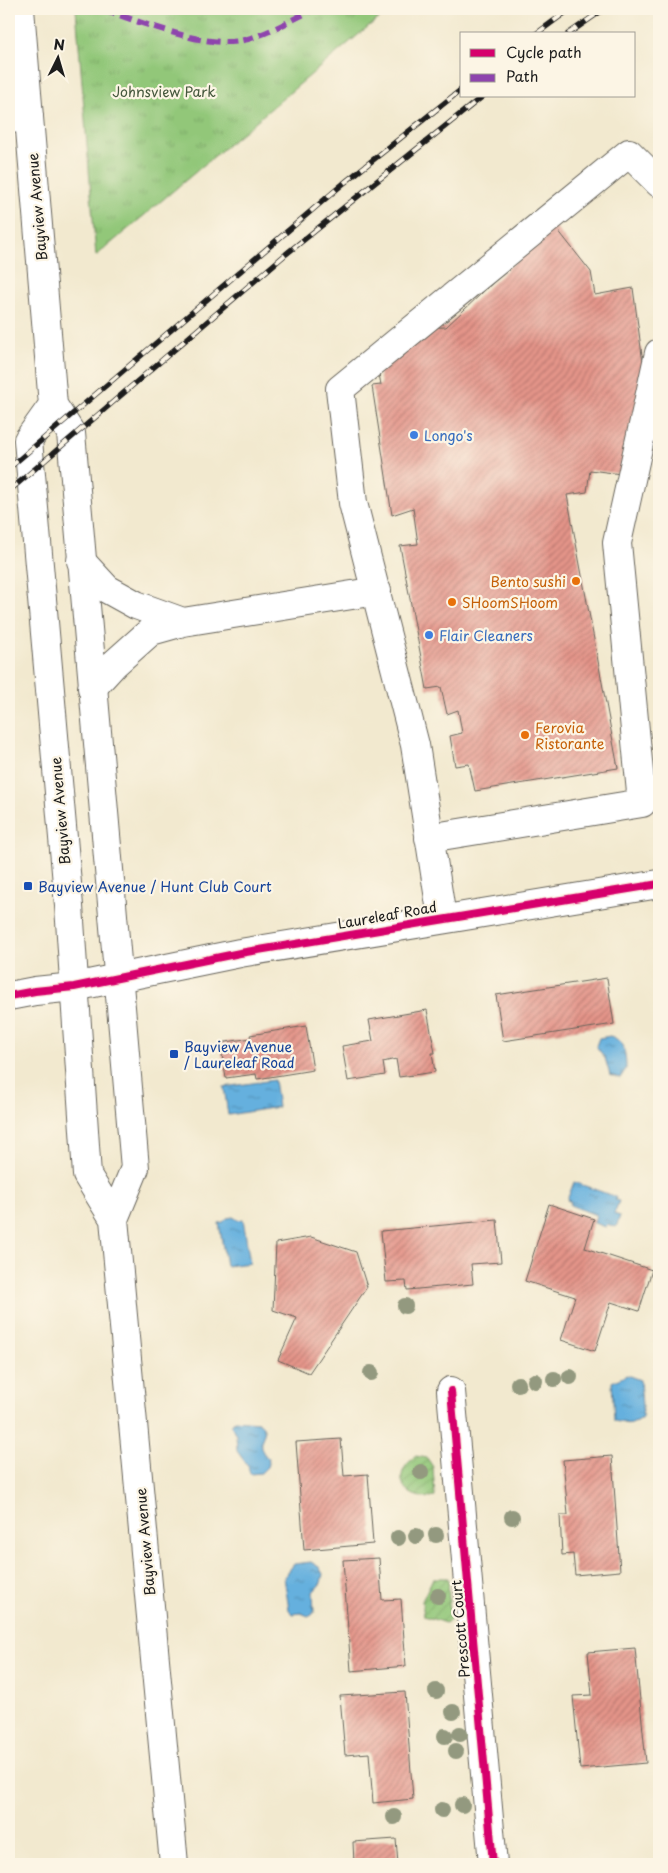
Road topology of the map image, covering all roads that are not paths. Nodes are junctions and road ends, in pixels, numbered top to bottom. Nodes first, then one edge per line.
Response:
1 (20, 9) edge
2 (19, 118) edge
3 (659, 183) edge
4 (659, 353) edge
5 (53, 404) junction
6 (81, 561) junction
7 (377, 591) junction
8 (183, 622) junction
9 (92, 688) junction
10 (429, 838) junction
11 (659, 884) edge
12 (442, 918) junction
13 (119, 978) junction
14 (74, 987) junction
15 (9, 996) edge
16 (114, 1219) junction
17 (451, 1391) dead end
18 (174, 1864) edge
19 (493, 1864) edge

1 - 2 main road, Bayview Avenue
2 - 5 main road, Bayview Avenue
3 - 7 main road
4 - 10 main road
5 - 6 main road, Bayview Avenue
5 - 14 main road, Bayview Avenue
6 - 8 main road
6 - 9 main road, Bayview Avenue
7 - 8 main road
7 - 10 main road
8 - 9 main road
9 - 13 main road, Bayview Avenue
10 - 12 main road
11 - 12 main road, Laureleaf Road
12 - 13 main road, Laureleaf Road
13 - 14 main road, Laureleaf Road
13 - 16 main road, Bayview Avenue
14 - 15 main road, Laureleaf Road
14 - 16 main road, Bayview Avenue
16 - 18 main road, Bayview Avenue
17 - 19 main road, Prescott Court

